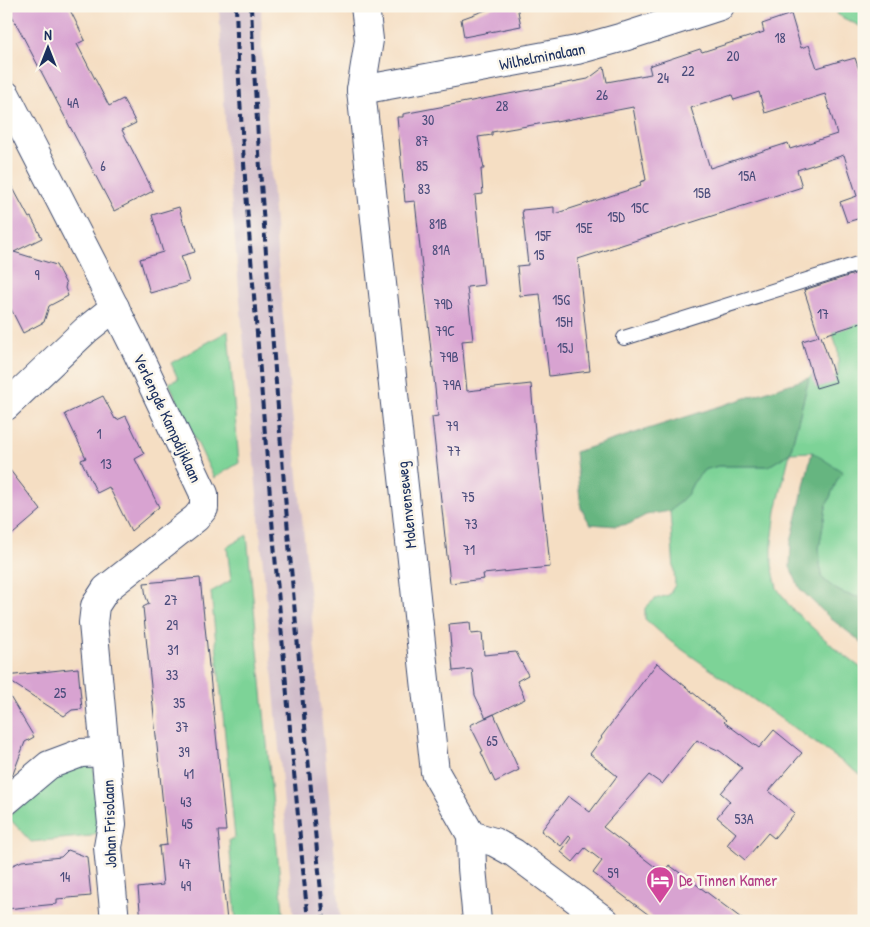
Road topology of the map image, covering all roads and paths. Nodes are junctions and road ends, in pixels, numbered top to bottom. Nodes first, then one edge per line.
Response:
1 (365, 6) edge
2 (720, 6) edge
3 (361, 90) junction
4 (6, 95) edge
5 (864, 262) edge
6 (115, 307) junction
7 (624, 338) dead end
8 (6, 406) edge
9 (105, 752) junction
10 (6, 801) edge
11 (471, 835) junction
12 (115, 921) edge
13 (478, 921) edge
14 (605, 921) edge

1 - 3 street, Molenvenseweg
2 - 3 street, Wilhelminalaan
3 - 11 street, Molenvenseweg
4 - 6 street, Verlengde Kampdijklaan
5 - 7 lane
6 - 8 street
6 - 9 street, Verlengde Kampdijklaan
9 - 10 street
9 - 12 street, Johan Frisolaan
11 - 13 street
11 - 14 street

